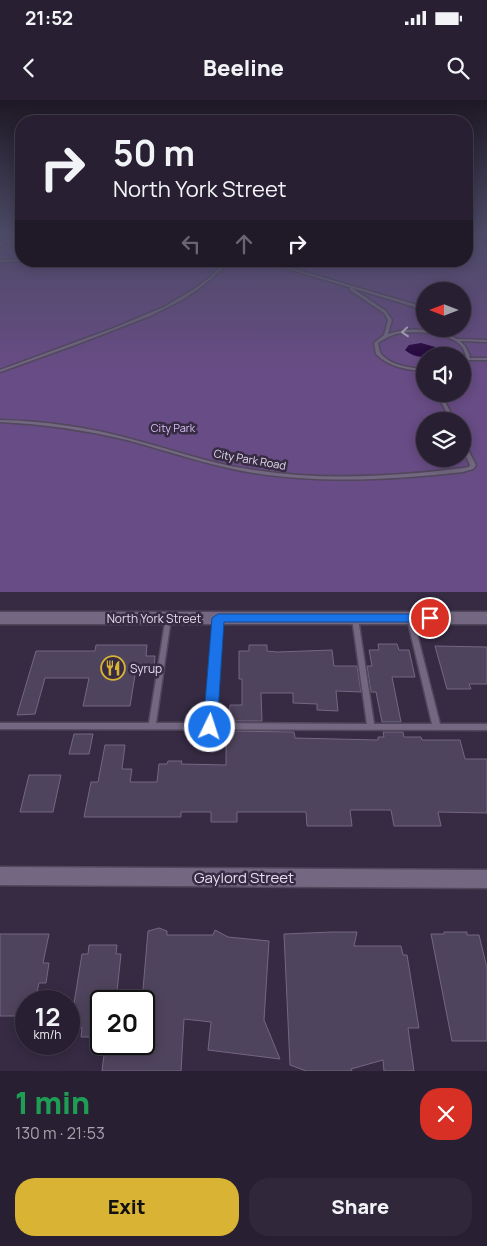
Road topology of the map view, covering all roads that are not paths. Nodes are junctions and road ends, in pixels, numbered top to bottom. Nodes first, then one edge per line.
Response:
1 (210, 279) edge
2 (324, 279) edge
3 (346, 286) junction
4 (416, 306) edge
5 (416, 331) edge
6 (386, 336) junction
7 (449, 338) edge
8 (455, 340) junction
9 (487, 341) edge
10 (464, 347) edge
11 (471, 359) edge
12 (487, 359) edge
13 (416, 369) edge
14 (0, 371) edge
15 (0, 421) edge
16 (471, 461) edge
17 (0, 618) edge
18 (168, 618) junction
19 (218, 618) junction
20 (354, 618) junction
21 (410, 618) junction
22 (487, 618) edge
23 (0, 726) edge
24 (152, 727) junction
25 (210, 727) junction
26 (371, 727) junction
27 (437, 727) junction
28 (487, 727) edge
29 (0, 876) edge
30 (487, 879) edge

1 - 14 lane
2 - 3 lane
3 - 4 lane
3 - 6 lane
5 -> 6 lane
6 - 13 lane
7 - 8 lane
8 - 9 lane
8 - 10 lane
11 - 12 lane
15 - 16 lane, City Park Road
17 - 18 main road, North York Street
18 - 19 main road, North York Street
18 - 24 lane
19 - 20 main road, North York Street
19 - 25 lane
20 - 21 main road, North York Street
20 - 26 lane
21 - 22 main road, North York Street
21 - 27 lane
23 - 24 lane
24 - 25 lane
25 - 26 lane
26 - 27 lane
27 - 28 lane
29 - 30 street, Gaylord Street

